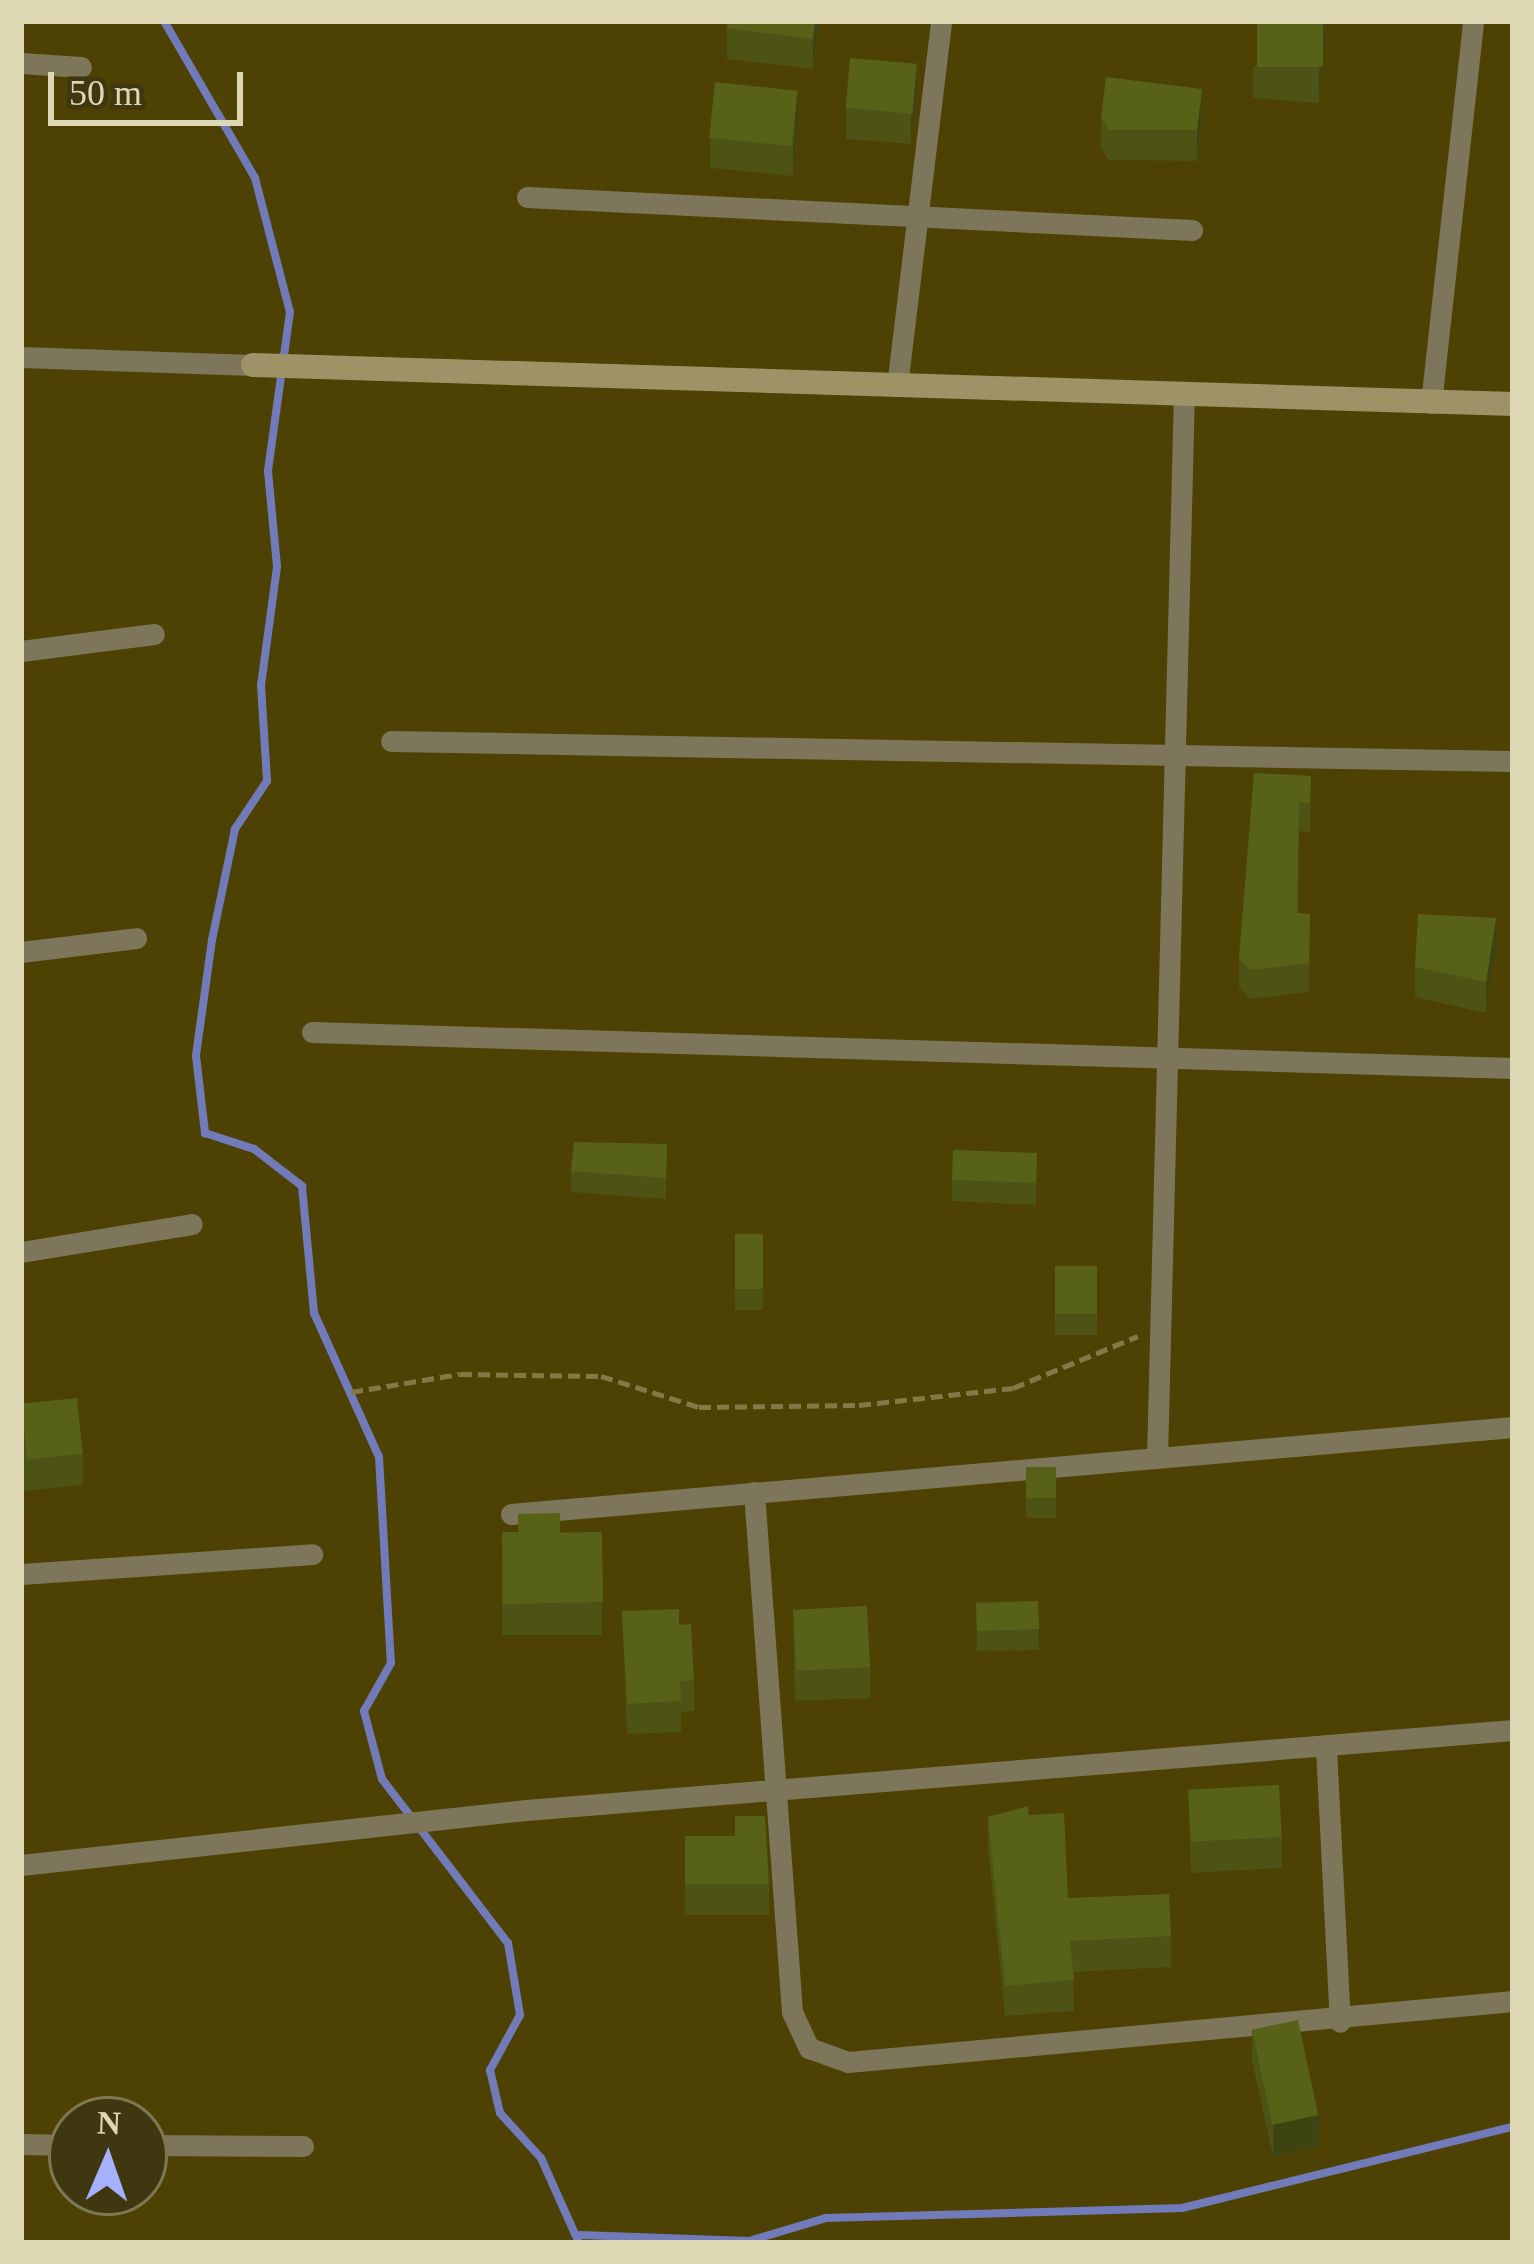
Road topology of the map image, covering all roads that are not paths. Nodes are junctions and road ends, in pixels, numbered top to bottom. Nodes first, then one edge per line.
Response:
1 (941, 21) edge
2 (1473, 21) edge
3 (21, 63) edge
4 (81, 67) dead end
5 (527, 197) dead end
6 (918, 211) junction
7 (1192, 230) dead end
8 (21, 356) edge
9 (254, 365) joint
10 (897, 386) junction
11 (1184, 395) junction
12 (1431, 403) junction
13 (1513, 404) edge
14 (154, 634) dead end
15 (21, 651) edge
16 (391, 741) dead end
17 (1175, 756) junction
18 (1513, 761) edge
19 (136, 938) dead end
20 (21, 952) edge
21 (312, 1032) dead end
22 (1168, 1060) junction
23 (1513, 1068) edge
24 (192, 1224) dead end
25 (21, 1252) edge
26 (1513, 1427) edge
27 (1157, 1458) junction
28 (754, 1492) junction
29 (511, 1514) dead end
30 (312, 1554) dead end
31 (21, 1574) edge
32 (1513, 1730) edge
33 (1327, 1748) junction
34 (780, 1794) junction
35 (21, 1865) edge
36 (1513, 2000) edge
37 (1340, 2022) junction
38 (168, 2145) edge
39 (303, 2146) dead end

1 - 6 street
2 - 12 street
3 - 4 street
5 - 6 street
6 - 7 street
6 - 10 street
8 - 9 street
9 - 10 street
10 - 11 street
11 - 12 street
11 - 17 street
12 - 13 street
14 - 15 street
16 - 17 street
17 - 18 street
17 - 22 street
19 - 20 street
21 - 22 street
22 - 23 street
22 - 27 street
24 - 25 street
26 - 27 street
27 - 28 street
28 - 29 street
28 - 34 street
30 - 31 street
32 - 33 street
33 - 34 street
33 - 37 street
34 - 35 street
34 - 37 street
36 - 37 street
38 - 39 street

